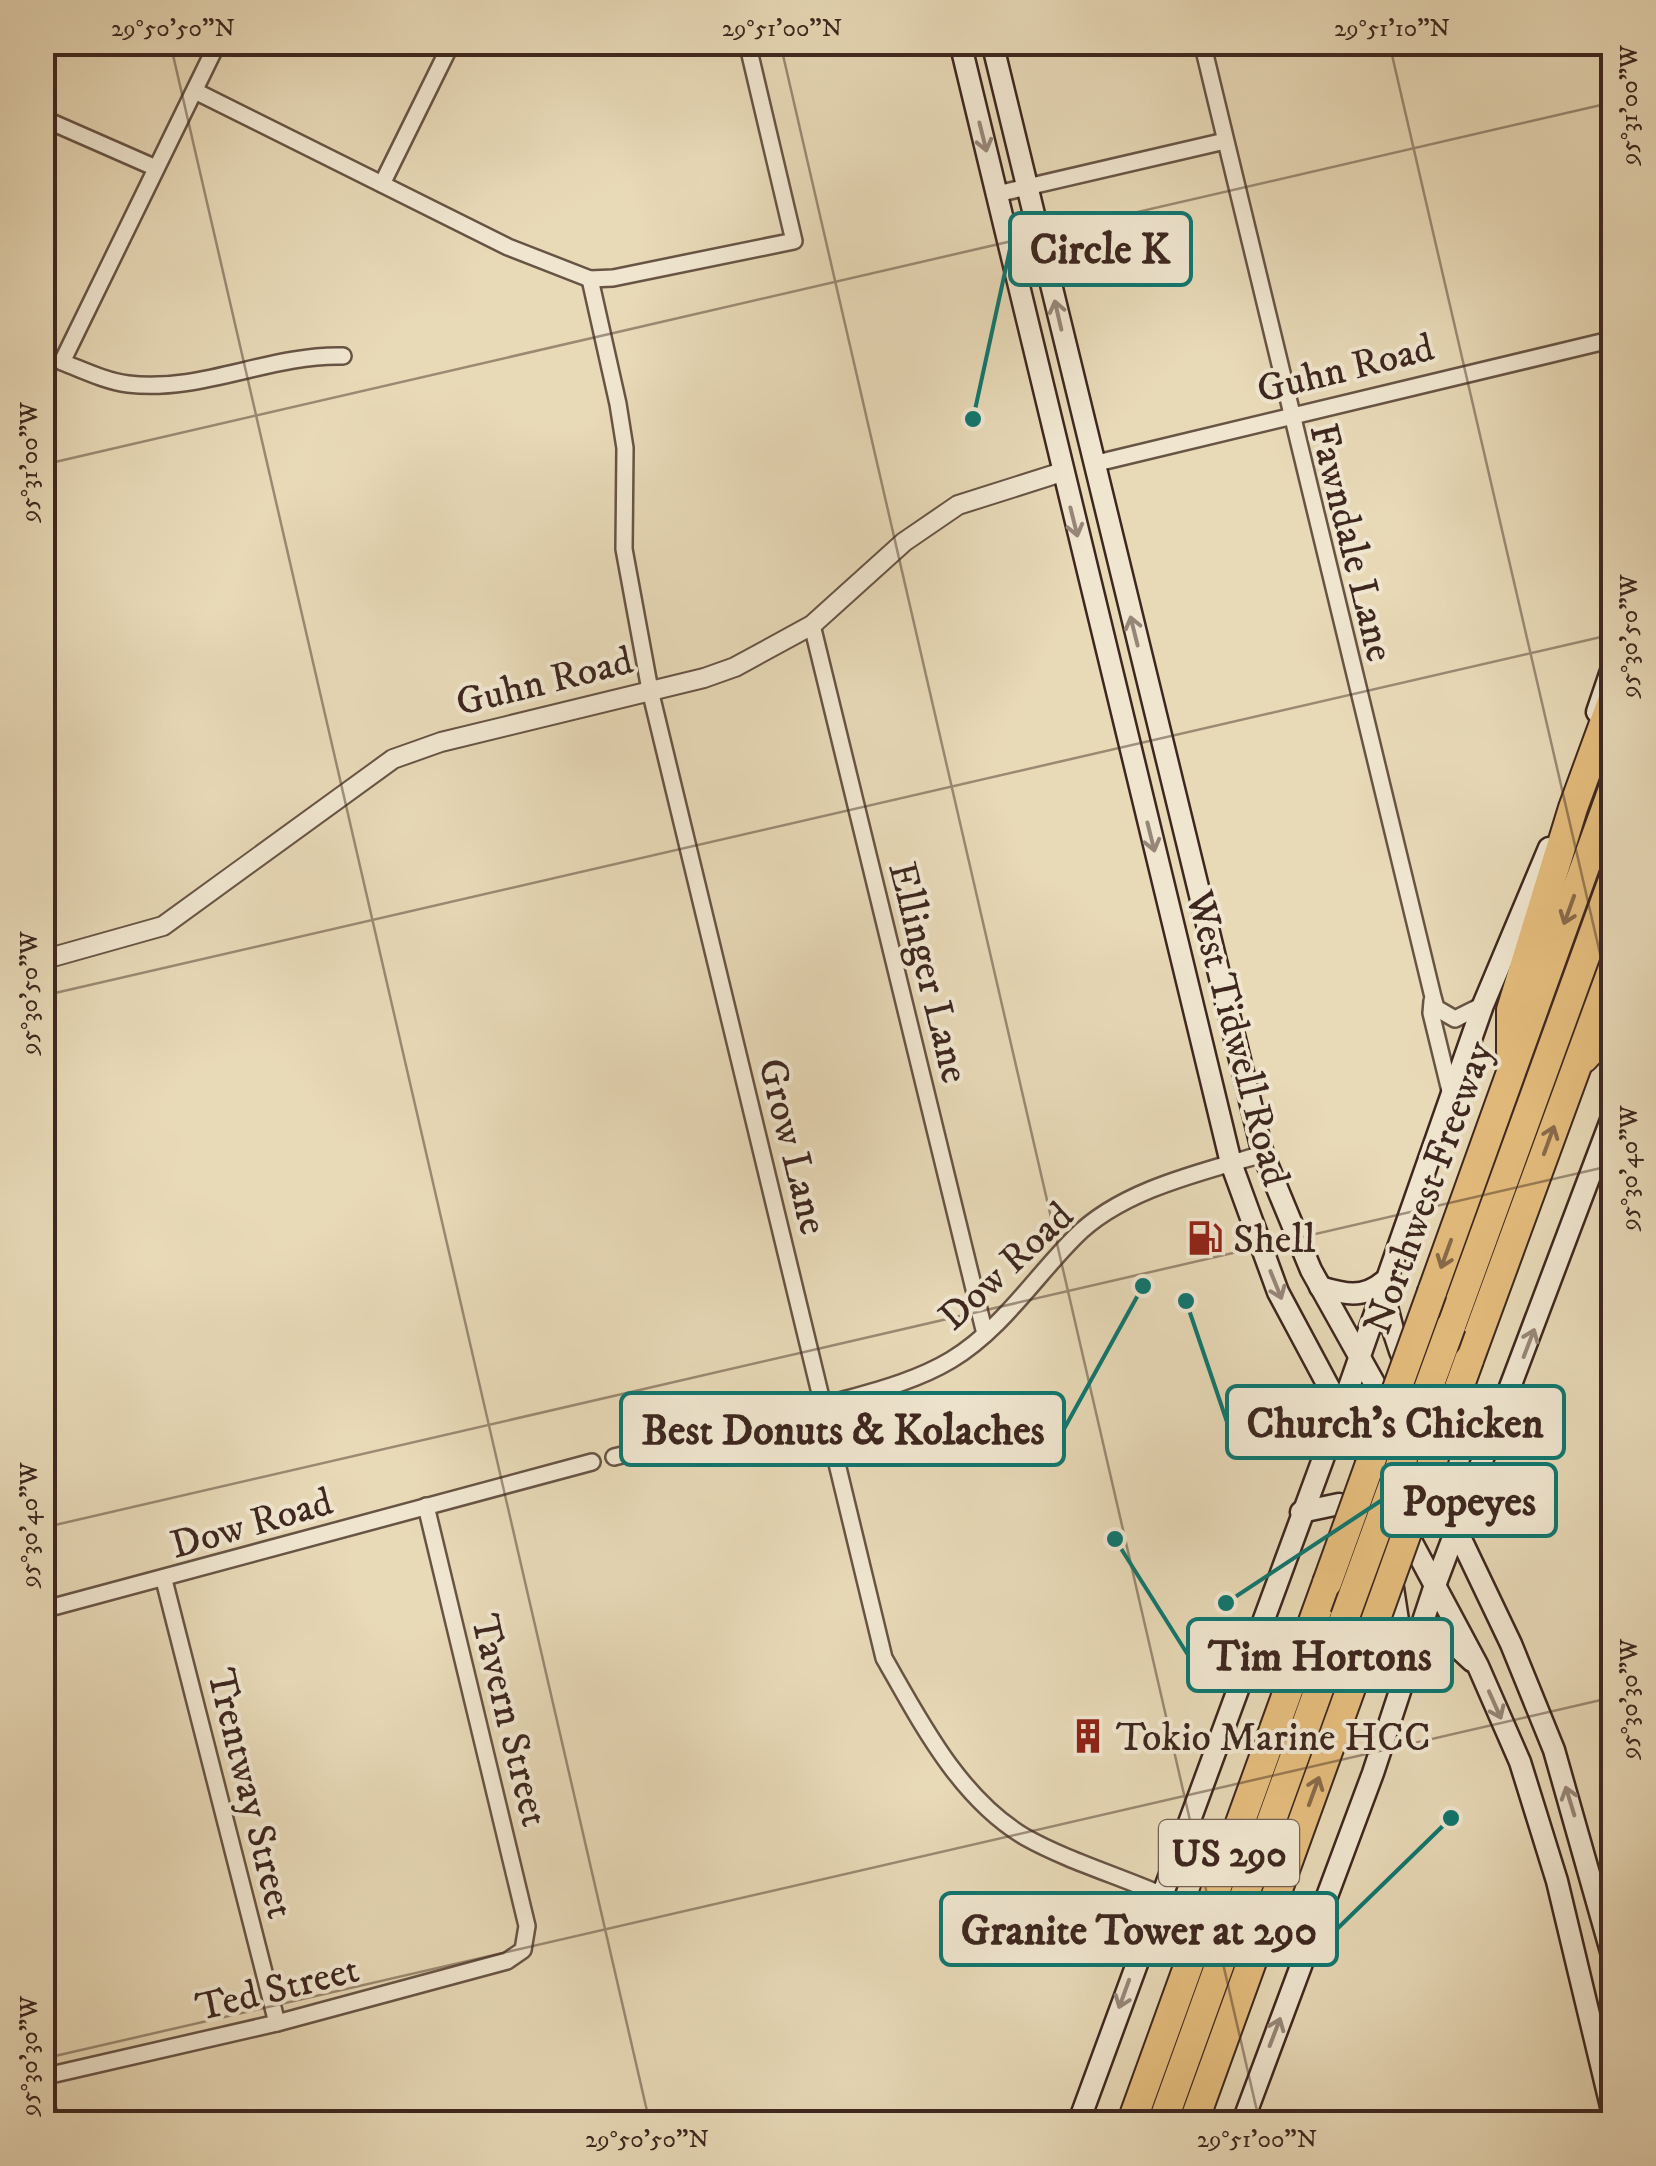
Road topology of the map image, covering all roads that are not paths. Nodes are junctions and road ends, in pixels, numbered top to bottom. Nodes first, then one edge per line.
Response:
1 (218, 42) edge
2 (452, 42) edge
3 (747, 42) edge
4 (960, 42) edge
5 (992, 42) edge
6 (1202, 42) edge
7 (195, 92) junction
8 (42, 118) edge
9 (1225, 141) junction
10 (156, 168) junction
11 (382, 184) junction
12 (1027, 187) junction
13 (997, 194) junction
14 (590, 279) junction
15 (1614, 339) edge
16 (343, 356) dead end
17 (1290, 417) junction
18 (1094, 464) junction
19 (1062, 472) junction
20 (812, 625) junction
21 (1614, 662) edge
22 (650, 690) junction
23 (1149, 695) junction
24 (1614, 696) edge
25 (1118, 702) junction
26 (1614, 786) edge
27 (1614, 877) edge
28 (1206, 931) junction
29 (1175, 936) junction
30 (42, 960) edge
31 (1614, 965) edge
32 (1433, 996) junction
33 (1483, 1005) junction
34 (1614, 1025) edge
35 (1576, 1066) junction
36 (1511, 1074) junction
37 (1450, 1095) junction
38 (1614, 1112) edge
39 (1263, 1154) junction
40 (1230, 1163) junction
41 (1383, 1282) junction
42 (1320, 1287) junction
43 (985, 1334) junction
44 (1358, 1357) junction
45 (824, 1405) junction
46 (1340, 1410) junction
47 (1494, 1431) junction
48 (614, 1457) dead end
49 (592, 1462) dead end
50 (426, 1506) junction
51 (1301, 1512) junction
52 (1458, 1533) junction
53 (164, 1580) junction
54 (1434, 1588) junction
55 (42, 1610) edge
56 (1478, 1666) junction
57 (1405, 1672) junction
58 (1554, 1750) junction
59 (1520, 1762) junction
60 (1160, 1894) junction
61 (524, 1950) joint
62 (1614, 1962) edge
63 (277, 2023) junction
64 (42, 2077) edge
65 (42, 2086) edge
66 (1614, 2118) edge
67 (51, 2124) edge
68 (1078, 2124) edge
69 (1131, 2124) edge
70 (1162, 2124) edge
71 (1194, 2124) edge
72 (1242, 2124) edge

1 - 7 street
2 - 11 street
3 - 14 street
4 -> 13 main road, West Tidwell Road
5 - 12 main road, West Tidwell Road
6 - 9 street, Fawndale Lane
7 - 10 street
7 - 11 street
8 - 10 street
9 - 12 street
9 - 17 street, Fawndale Lane
10 - 16 street
11 - 14 street
12 - 13 street
18 -> 12 main road, West Tidwell Road
13 - 19 main road, West Tidwell Road
14 - 22 street, Grow Lane
15 - 17 street, Guhn Road
17 - 18 street, Guhn Road
17 - 32 street, Fawndale Lane
23 -> 18 main road, West Tidwell Road
19 - 20 street, Guhn Road
19 -> 25 main road, West Tidwell Road
20 - 22 street, Guhn Road
20 - 43 street, Ellinger Lane
21 - 33 main road
22 - 30 street, Guhn Road
22 - 45 street, Grow Lane
23 - 25 main road
23 - 28 main road, West Tidwell Road
24 - 36 highway
25 -> 29 main road, West Tidwell Road
26 -> 36 highway, Northwest Freeway / US 290
27 - 70 highway, bridge
28 - 29 main road
28 - 39 main road, West Tidwell Road
29 - 40 main road, West Tidwell Road
31 - 35 highway, US 290
32 - 33 street
32 - 37 street, Fawndale Lane
33 - 37 main road
34 - 35 highway
71 -> 35 highway, US 290, bridge
36 -> 69 highway, Northwest Freeway / US 290, bridge
37 - 41 main road
47 -> 38 main road
39 - 40 street, Dow Road
39 - 42 main road, West Tidwell Road
40 - 43 street, Dow Road
40 -> 46 main road, West Tidwell Road
41 - 42 main road
41 - 44 main road
41 - 47 main road
42 - 44 main road, West Tidwell Road
43 - 45 street, Dow Road
44 - 46 main road
44 - 52 main road, West Tidwell Road
45 - 48 street, Dow Road
45 - 60 street, Grow Lane
46 - 51 main road
46 - 54 main road, West Tidwell Road
47 - 52 main road
49 - 50 street, Dow Road
50 - 53 street, Dow Road
50 - 61 street, Tavern Street
51 - 57 main road
51 - 60 main road
52 - 54 main road
52 - 58 main road, West Tidwell Road
53 - 55 street, Dow Road
53 - 63 street, Trentway Street
54 - 56 main road, West Tidwell Road
54 - 57 main road
56 - 57 main road
56 -> 59 main road, West Tidwell Road
72 -> 57 main road
58 - 59 main road
62 -> 58 main road, West Tidwell Road
59 - 66 main road, West Tidwell Road
60 -> 68 main road
61 - 63 street, Ted Street
63 - 64 street, Ted Street
65 - 67 street

